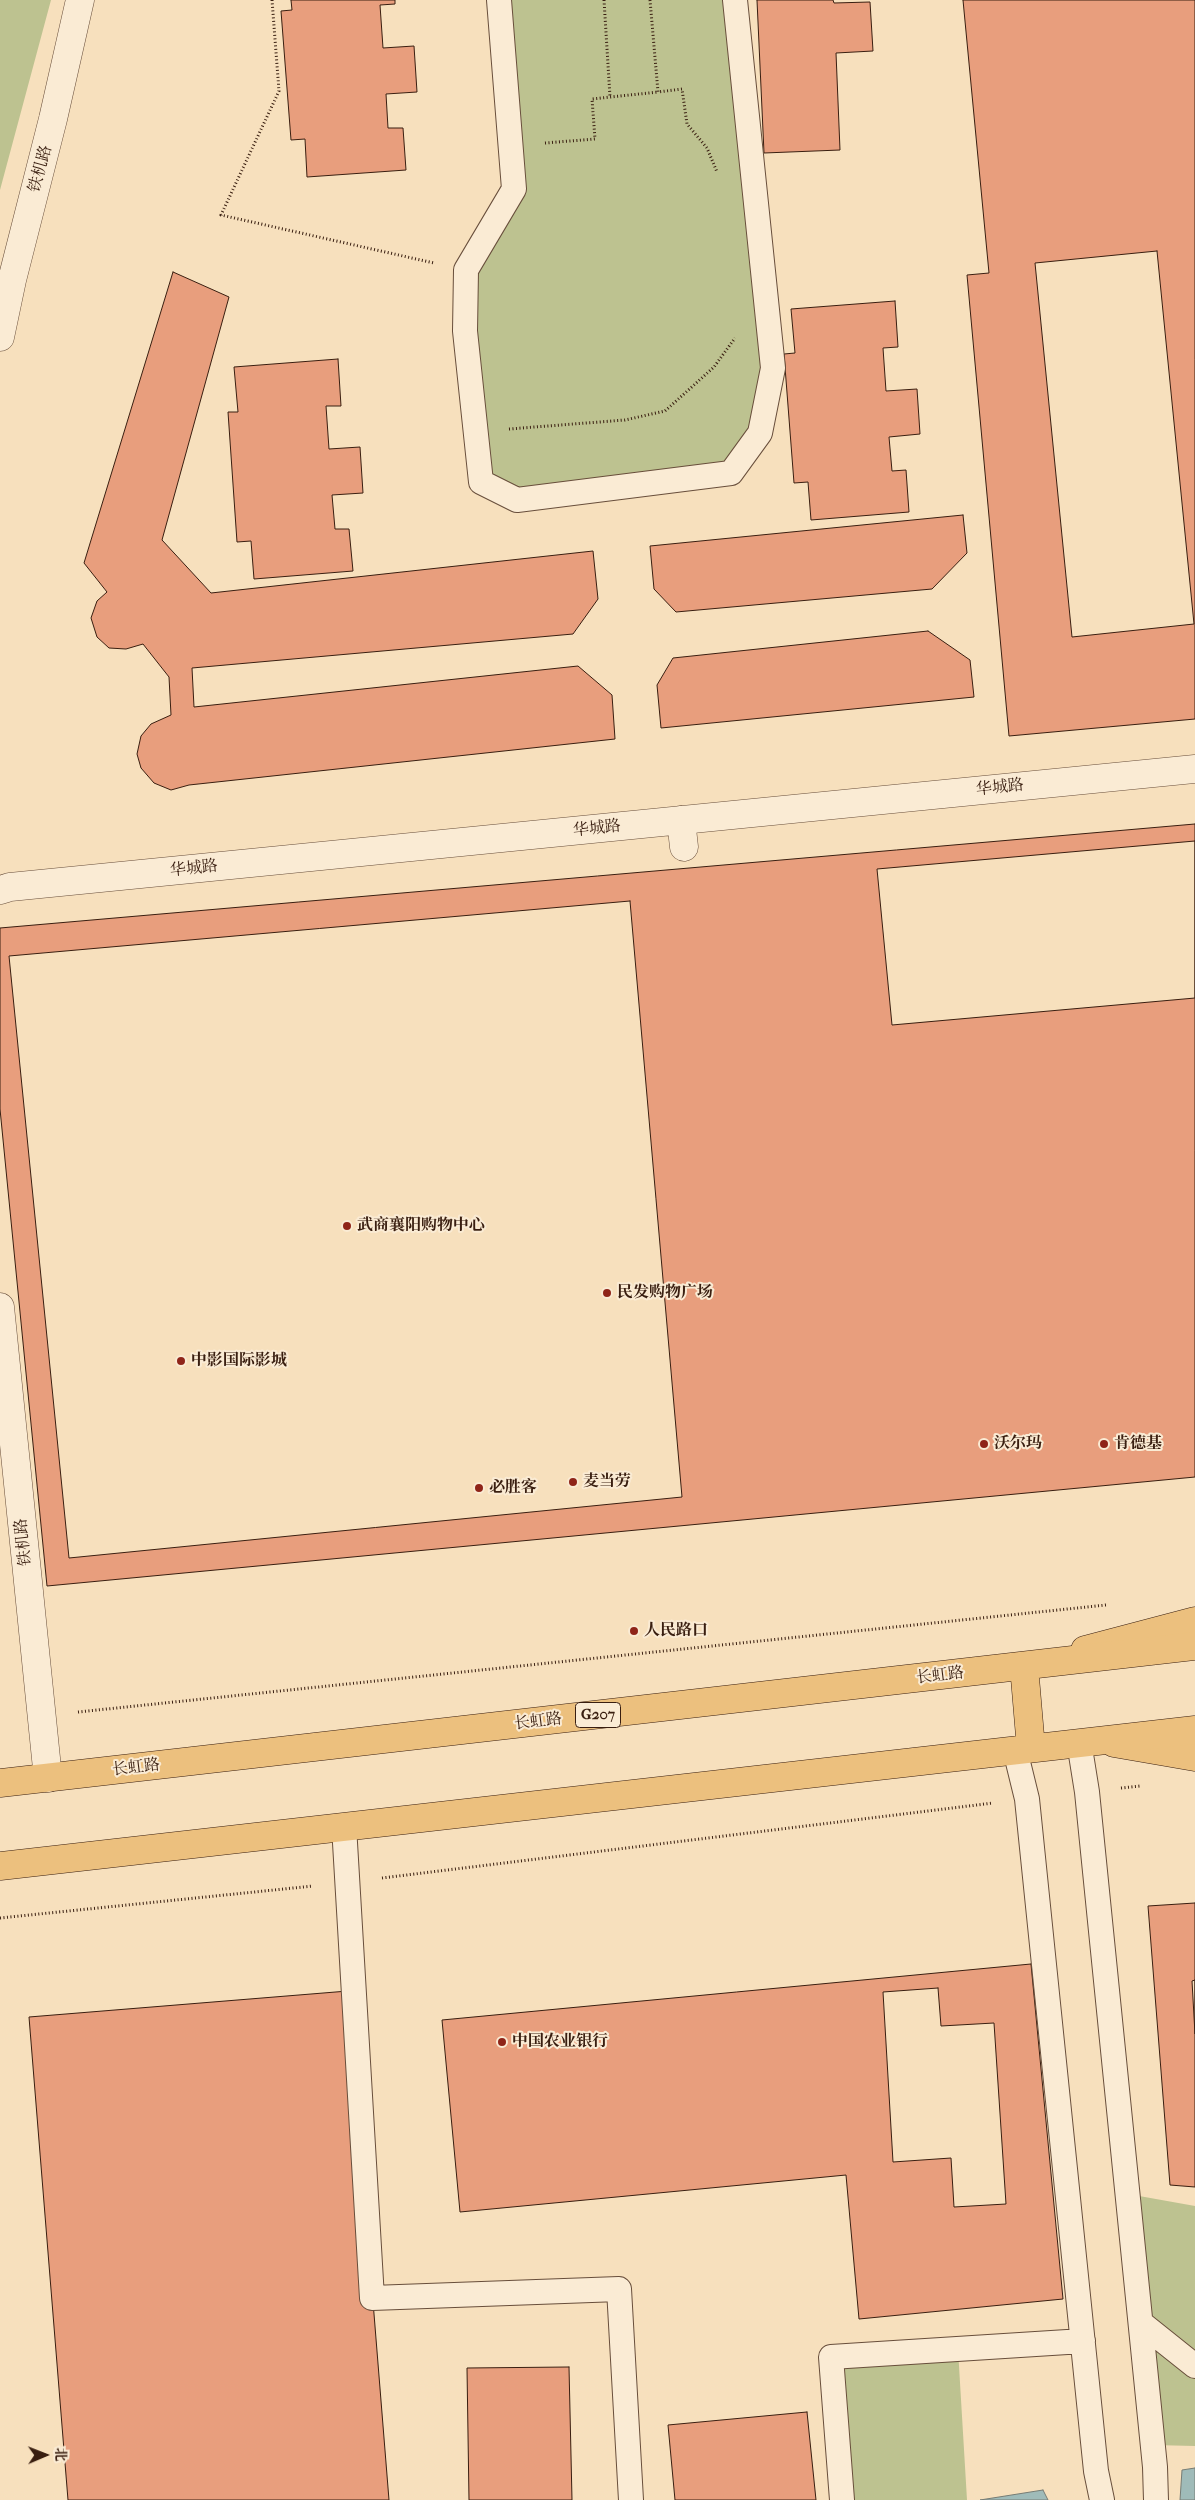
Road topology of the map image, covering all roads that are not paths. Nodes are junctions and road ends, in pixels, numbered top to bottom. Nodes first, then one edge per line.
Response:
1 (80, 0) edge
2 (499, 0) edge
3 (735, 0) edge
4 (0, 337) edge
5 (1195, 769) edge
6 (681, 820) junction
7 (684, 847) dead end
8 (0, 890) edge
9 (0, 1307) edge
10 (1195, 1621) edge
11 (1195, 1646) edge
12 (1028, 1665) junction
13 (1195, 1730) edge
14 (1092, 1742) junction
15 (1023, 1749) junction
16 (1195, 1757) edge
17 (48, 1778) junction
18 (0, 1784) edge
19 (344, 1826) junction
20 (0, 1866) edge
21 (1141, 2323) junction
22 (1083, 2342) junction
23 (1195, 2366) edge
24 (631, 2500) edge
25 (842, 2500) edge
26 (1102, 2500) edge
27 (1156, 2500) edge

1 - 4 street, 铁机路
2 - 3 lane
5 - 6 street, 华城路
6 - 7 street
6 - 8 street, 华城路
9 - 17 street, 铁机路
10 - 12 main road
11 - 12 main road, 长虹路 / G207
12 - 15 main road
12 - 17 main road, 长虹路 / G207
13 - 14 main road
14 - 15 main road
14 - 16 main road
14 - 21 lane
15 - 19 main road
15 - 22 lane
17 - 18 main road, 长虹路 / G207
19 - 20 main road
19 - 24 lane
21 - 23 lane
21 - 27 lane
22 - 25 lane
22 - 26 lane

